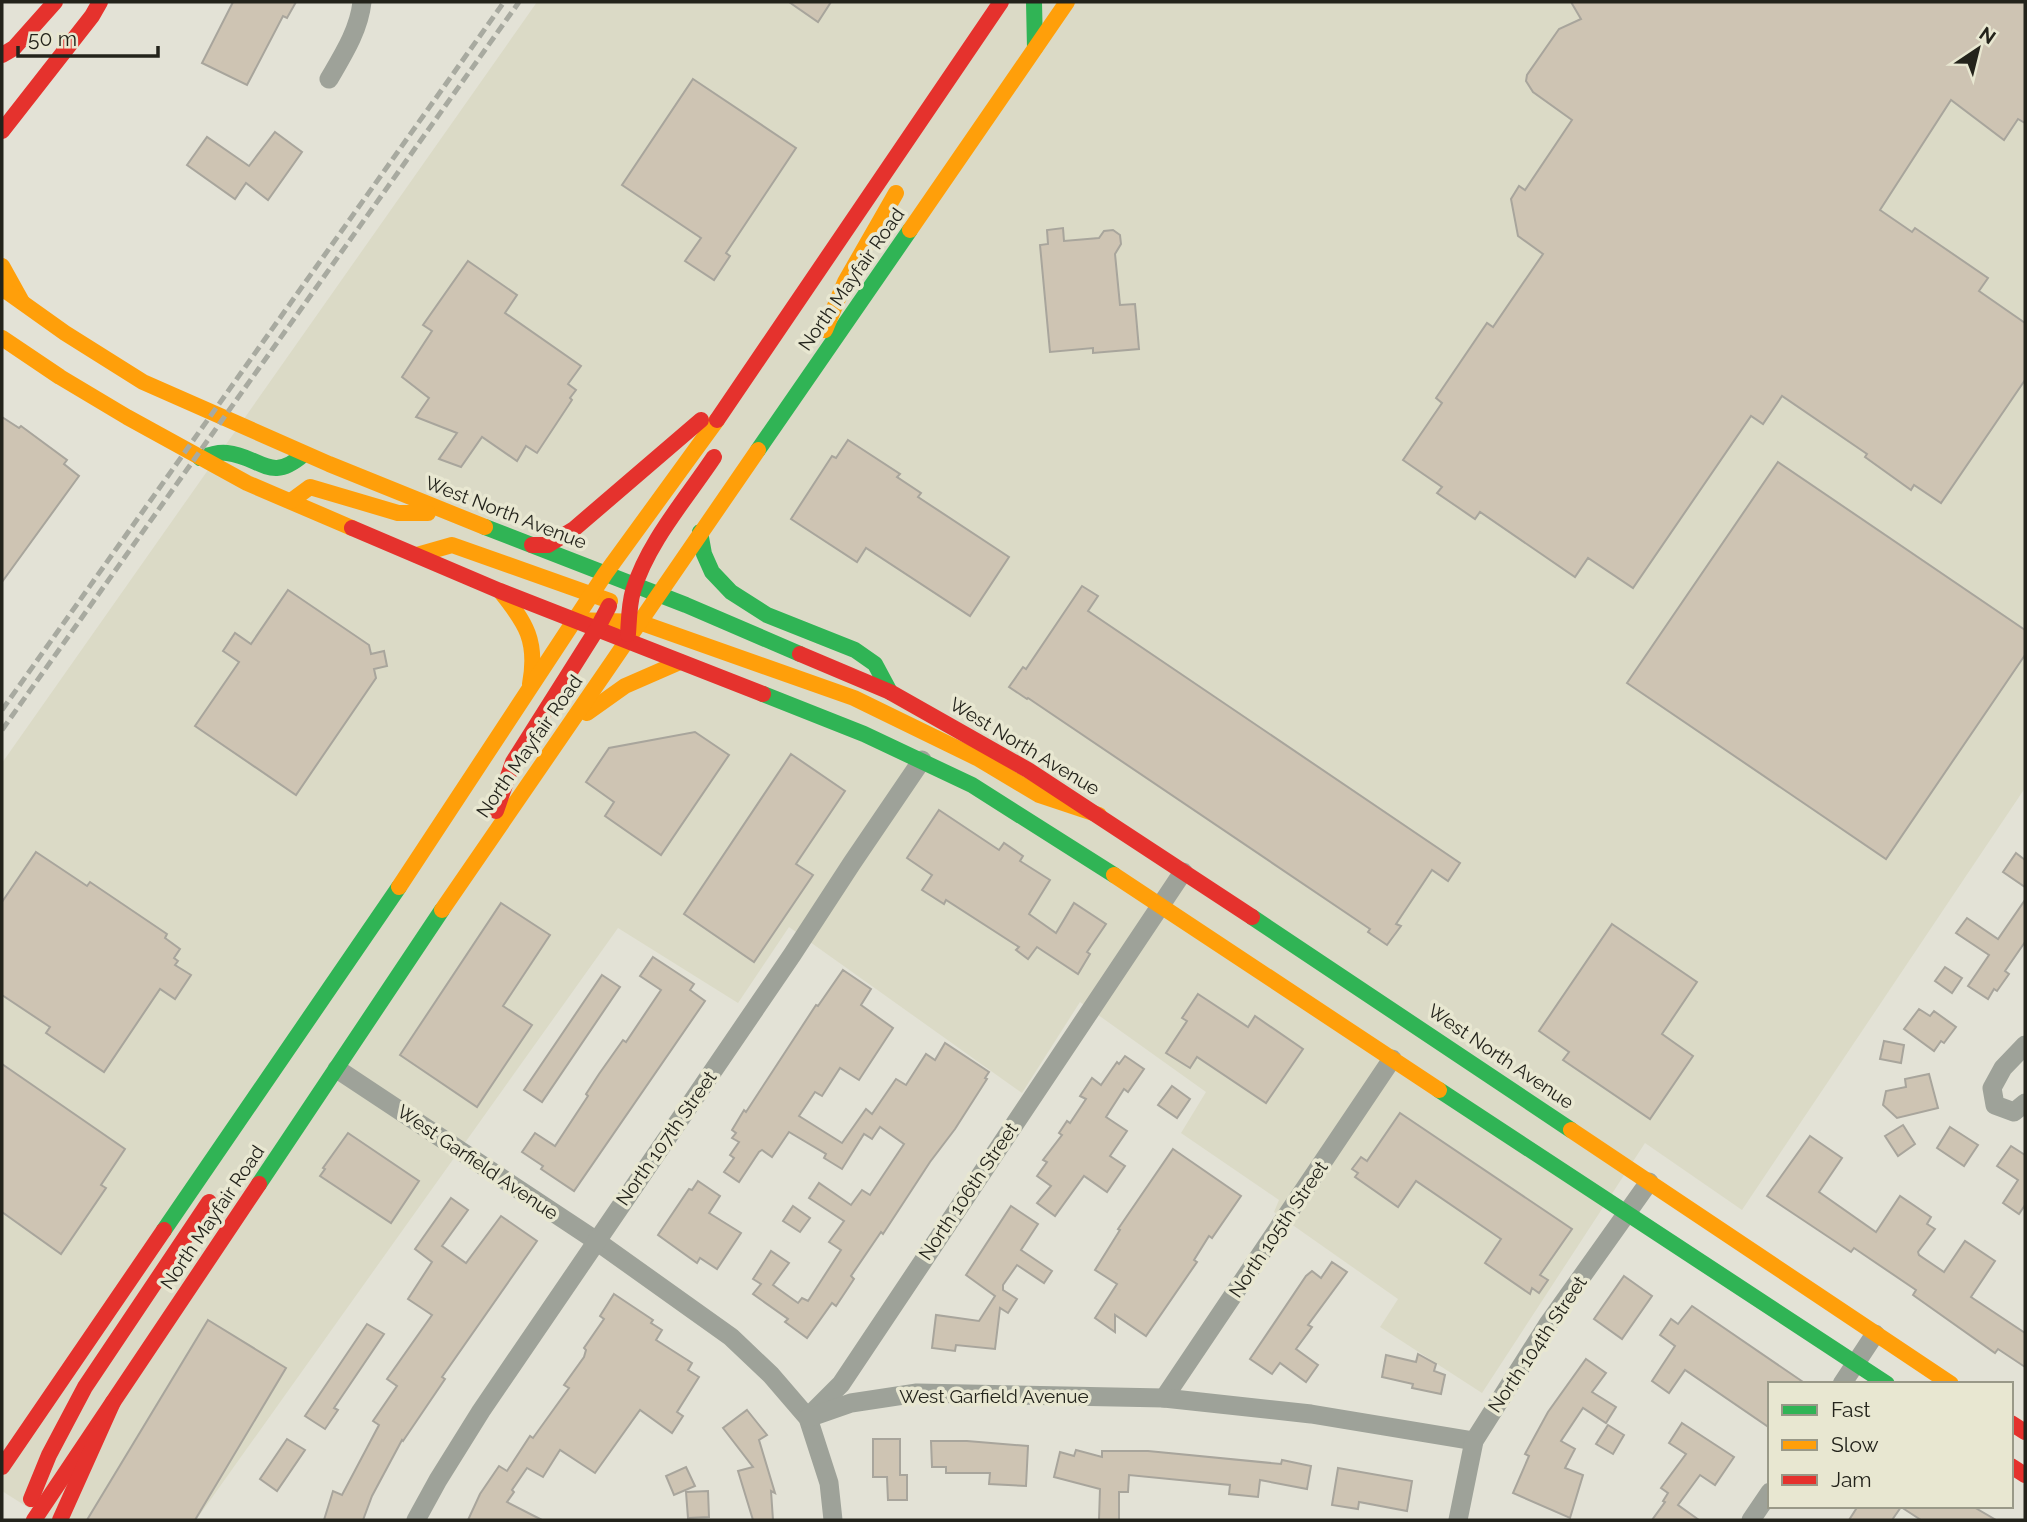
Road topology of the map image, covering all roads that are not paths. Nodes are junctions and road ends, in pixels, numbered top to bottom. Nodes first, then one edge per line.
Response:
1 (55, 2) edge
2 (100, 2) edge
3 (362, 2) edge
4 (1001, 2) edge
5 (1012, 2) edge
6 (1034, 2) edge
7 (1067, 2) edge
8 (1006, 24) dead end
9 (1035, 48) junction
10 (2, 55) edge
11 (328, 79) dead end
12 (27, 96) junction
13 (2, 123) edge
14 (2, 131) edge
15 (908, 175) dead end
16 (2, 266) edge
17 (2, 288) edge
18 (22, 302) junction
19 (2, 338) edge
20 (742, 384) junction
21 (802, 387) junction
22 (304, 454) junction
23 (200, 458) junction
24 (291, 501) junction
25 (448, 513) junction
26 (700, 532) junction
27 (532, 545) junction
28 (417, 555) junction
29 (605, 574) junction
30 (635, 585) junction
31 (500, 591) junction
32 (658, 594) junction
33 (592, 595) junction
34 (611, 602) junction
35 (633, 616) junction
36 (575, 620) junction
37 (600, 624) junction
38 (627, 641) junction
39 (680, 662) junction
40 (528, 688) junction
41 (890, 692) junction
42 (566, 728) junction
43 (922, 760) junction
44 (1099, 815) junction
45 (483, 849) junction
46 (1182, 872) junction
47 (1160, 905) junction
48 (1211, 939) junction
49 (1417, 1025) junction
50 (1375, 1028) dead end
51 (1393, 1034) dead end
52 (2025, 1045) edge
53 (1413, 1057) dead end
54 (1433, 1057) dead end
55 (1392, 1059) junction
56 (337, 1069) junction
57 (2025, 1103) edge
58 (1543, 1110) junction
59 (207, 1169) junction
60 (1649, 1182) junction
61 (1627, 1213) junction
62 (595, 1240) junction
63 (1875, 1334) junction
64 (1855, 1363) junction
65 (1843, 1382) edge
66 (1884, 1382) edge
67 (1948, 1382) edge
68 (1164, 1398) junction
69 (113, 1402) junction
70 (808, 1418) junction
71 (1474, 1441) junction
72 (2, 1467) edge
73 (1768, 1495) edge
74 (23, 1520) edge
75 (34, 1520) edge
76 (60, 1520) edge
77 (416, 1520) edge
78 (833, 1520) edge
79 (1458, 1520) edge
80 (1751, 1520) edge

1 - 10 main road
2 - 12 main road
3 - 11 street
4 - 20 main road, North Mayfair Road
5 - 8 main road
6 - 9 main road
7 - 9 main road, North Mayfair Road
9 - 21 main road, North Mayfair Road
12 - 13 main road
12 - 14 main road
15 - 21 main road
16 - 18 main road
17 - 18 main road, West North Avenue
18 - 22 main road, West North Avenue
19 - 23 main road
20 - 27 main road
20 - 29 main road, North Mayfair Road
20 - 30 main road
21 - 26 main road, North Mayfair Road
22 - 23 main road
22 - 25 main road, West North Avenue
23 - 24 main road
24 - 25 main road
24 - 28 main road
25 - 27 main road, West North Avenue
26 - 32 main road, North Mayfair Road
26 - 41 main road
27 - 29 main road, West North Avenue
28 - 31 main road
28 - 33 main road
29 - 30 main road, West North Avenue
29 - 33 main road, North Mayfair Road
29 - 34 main road
30 - 32 main road, West North Avenue
30 - 35 main road
31 - 36 main road
31 - 40 main road
32 - 35 main road, North Mayfair Road
32 - 41 main road, West North Avenue
33 - 34 main road
33 - 36 main road, North Mayfair Road
34 - 35 main road
34 - 37 main road
35 - 37 main road
35 - 38 main road, North Mayfair Road
35 - 44 main road
36 - 37 main road
36 - 40 main road, North Mayfair Road
37 - 38 main road
37 - 45 main road
38 - 39 main road
38 - 42 main road, North Mayfair Road
39 - 42 main road
39 - 43 main road
40 - 59 main road, North Mayfair Road
41 - 44 main road, West North Avenue
42 - 45 main road, North Mayfair Road
43 - 47 main road
43 - 62 street, North 107th Street
44 - 46 main road, West North Avenue
45 - 56 main road, North Mayfair Road
46 - 47 street, North 106th Street
46 - 49 main road, West North Avenue
47 - 48 main road
47 - 70 street, North 106th Street
48 - 50 main road
48 - 55 main road
49 - 51 main road
49 - 58 main road, West North Avenue
52 - 57 street
53 - 55 main road
54 - 58 main road
55 - 61 main road
55 - 68 street, North 105th Street
56 - 62 street, West Garfield Avenue
56 - 69 main road, North Mayfair Road
58 - 60 main road, West North Avenue
59 - 72 main road, North Mayfair Road
59 - 74 main road
60 - 61 street, North 104th Street
60 - 63 main road, West North Avenue
61 - 64 main road
61 - 71 street, North 104th Street
62 - 70 street, West Garfield Avenue
62 - 77 street, North 107th Street
63 - 64 street
63 - 67 main road, West North Avenue
64 - 65 street
64 - 66 main road
68 - 70 street, West Garfield Avenue
68 - 71 street, West Garfield Avenue
69 - 75 main road, North Mayfair Road
69 - 76 main road
70 - 78 street
71 - 79 street, North 104th Street
73 - 80 street

